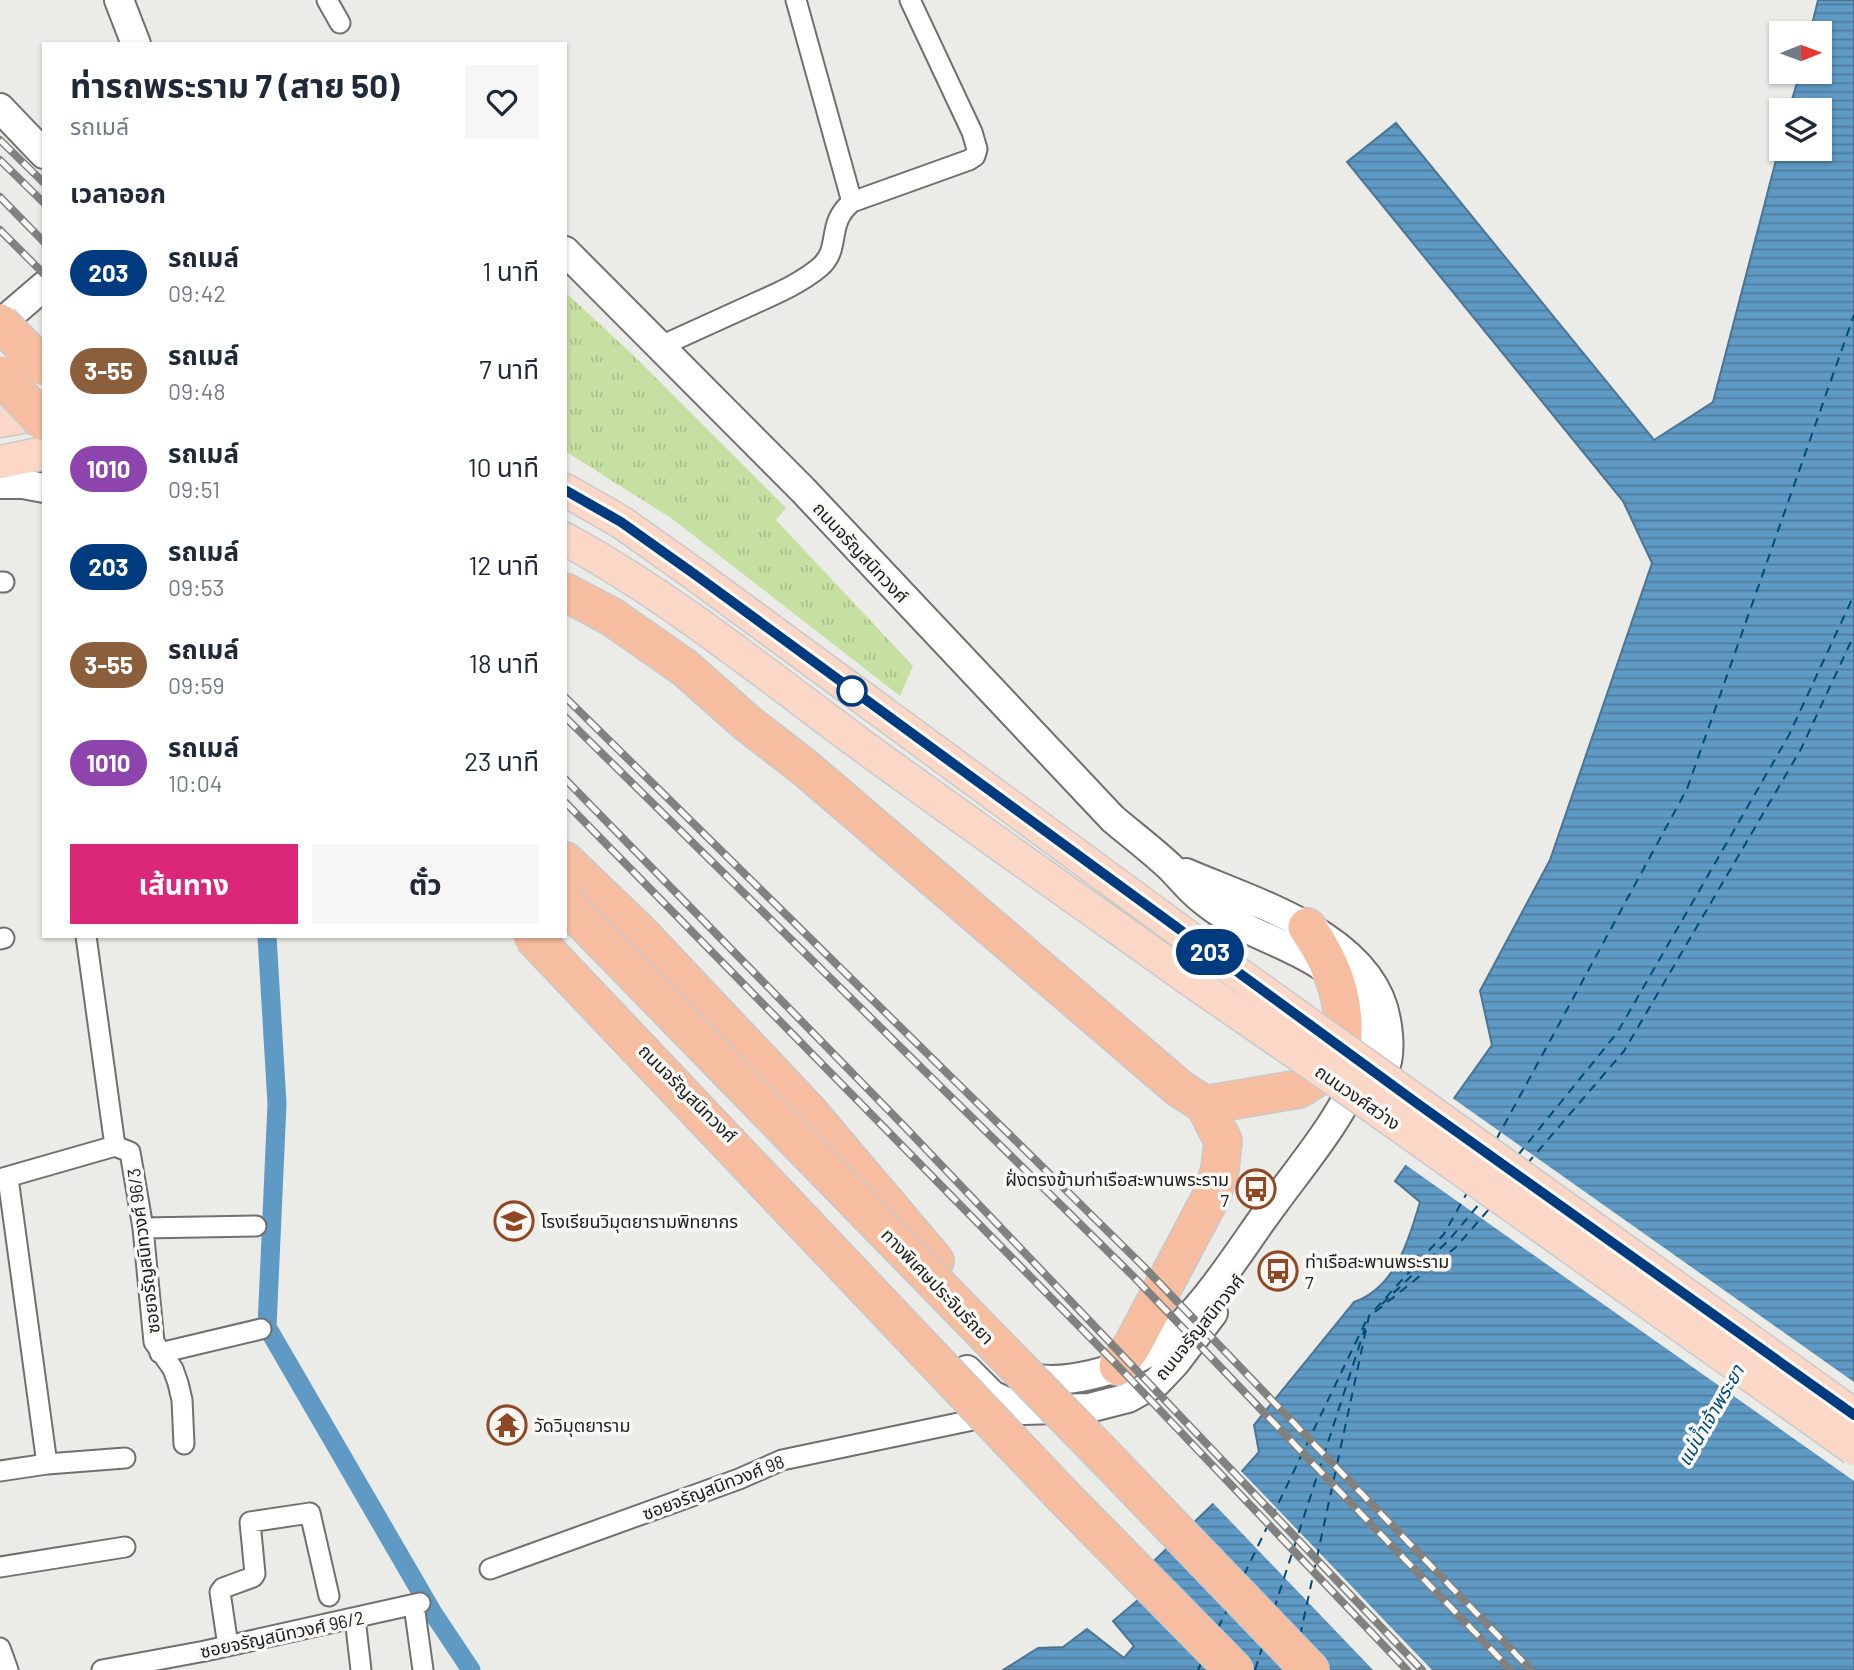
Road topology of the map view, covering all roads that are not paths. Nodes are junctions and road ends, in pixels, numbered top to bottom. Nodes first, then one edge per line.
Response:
1 (119, 0) edge
2 (327, 0) edge
3 (796, 0) edge
4 (910, 0) edge
5 (340, 23) dead end
6 (135, 42) edge
7 (0, 107) edge
8 (42, 152) edge
9 (852, 202) junction
10 (571, 260) edge
11 (14, 307) edge
12 (661, 346) junction
13 (42, 360) edge
14 (42, 364) edge
15 (0, 377) edge
16 (42, 413) edge
17 (42, 420) edge
18 (0, 421) edge
19 (42, 453) edge
20 (0, 462) edge
21 (0, 484) edge
22 (42, 488) edge
23 (567, 491) edge
24 (567, 541) edge
25 (567, 593) edge
26 (567, 863) edge
27 (1168, 865) junction
28 (567, 896) edge
29 (567, 905) edge
30 (1307, 927) junction
31 (86, 938) edge
32 (524, 938) edge
33 (534, 938) edge
34 (1336, 977) junction
35 (1205, 1105) junction
36 (115, 1146) junction
37 (4, 1179) edge
38 (256, 1226) dead end
39 (143, 1228) junction
40 (261, 1329) dead end
41 (985, 1334) junction
42 (160, 1353) junction
43 (1118, 1366) junction
44 (1023, 1410) junction
45 (1854, 1415) edge
46 (184, 1444) dead end
47 (1854, 1449) edge
48 (125, 1458) dead end
49 (47, 1464) junction
50 (0, 1471) edge
51 (125, 1546) dead end
52 (0, 1567) edge
53 (490, 1569) dead end
54 (329, 1597) dead end
55 (355, 1618) junction
56 (228, 1646) junction
57 (0, 1648) edge
58 (190, 1662) edge
59 (8, 1670) edge
60 (102, 1670) edge
61 (361, 1670) edge
62 (423, 1670) edge
63 (1234, 1670) edge
64 (1310, 1670) edge

1 - 6 main road
2 - 5 street
3 - 9 street
4 - 9 street
7 - 8 main road
9 - 12 street
10 - 12 main road, ถนนจรัญสนิทวงศ์
11 - 14 highway, bridge
12 - 27 main road, ถนนจรัญสนิทวงศ์
13 - 15 main road
15 - 17 highway, bridge
16 - 18 main road
19 - 20 main road
21 - 22 main road
23 - 45 main road, ถนนวงศ์สว่าง, bridge
24 - 47 main road, ถนนวงศ์สว่าง, bridge
25 - 35 highway
26 - 41 highway, bridge
27 - 30 main road, ถนนจรัญสนิทวงศ์
27 - 34 main road, ถนนจรัญสนิทวงศ์
28 - 43 main road, ถนนจรัญสนิทวงศ์
29 - 41 highway, ทางพิเศษประจิมรัถยา, bridge
30 - 34 highway
30 - 44 main road, ถนนจรัญสนิทวงศ์
31 - 36 street, ซอยจรัญสนิทวงศ์ 96/3
32 - 44 main road, ถนนจรัญสนิทวงศ์
33 - 63 highway, bridge
34 - 35 highway
34 - 43 main road, ถนนจรัญสนิทวงศ์
35 - 43 highway
36 - 37 street
36 - 39 street, ซอยจรัญสนิทวงศ์ 96/3
37 - 49 street
38 - 39 street
39 - 42 street, ซอยจรัญสนิทวงศ์ 96/3
40 - 42 street
41 - 64 highway, ทางพิเศษประจิมรัถยา, bridge
42 - 46 street, ซอยจรัญสนิทวงศ์ 96/3
44 - 53 street, ซอยจรัญสนิทวงศ์ 98
48 - 49 street
49 - 50 street
51 - 52 street
54 - 56 street
55 - 56 street, ซอยจรัญสนิทวงศ์ 96/2
55 - 61 street
55 - 62 street, ซอยจรัญสนิทวงศ์ 96/2
56 - 58 street, ซอยจรัญสนิทวงศ์ 96/2
57 - 59 street
58 - 60 street, ซอยจรัญสนิทวงศ์ 96/2

